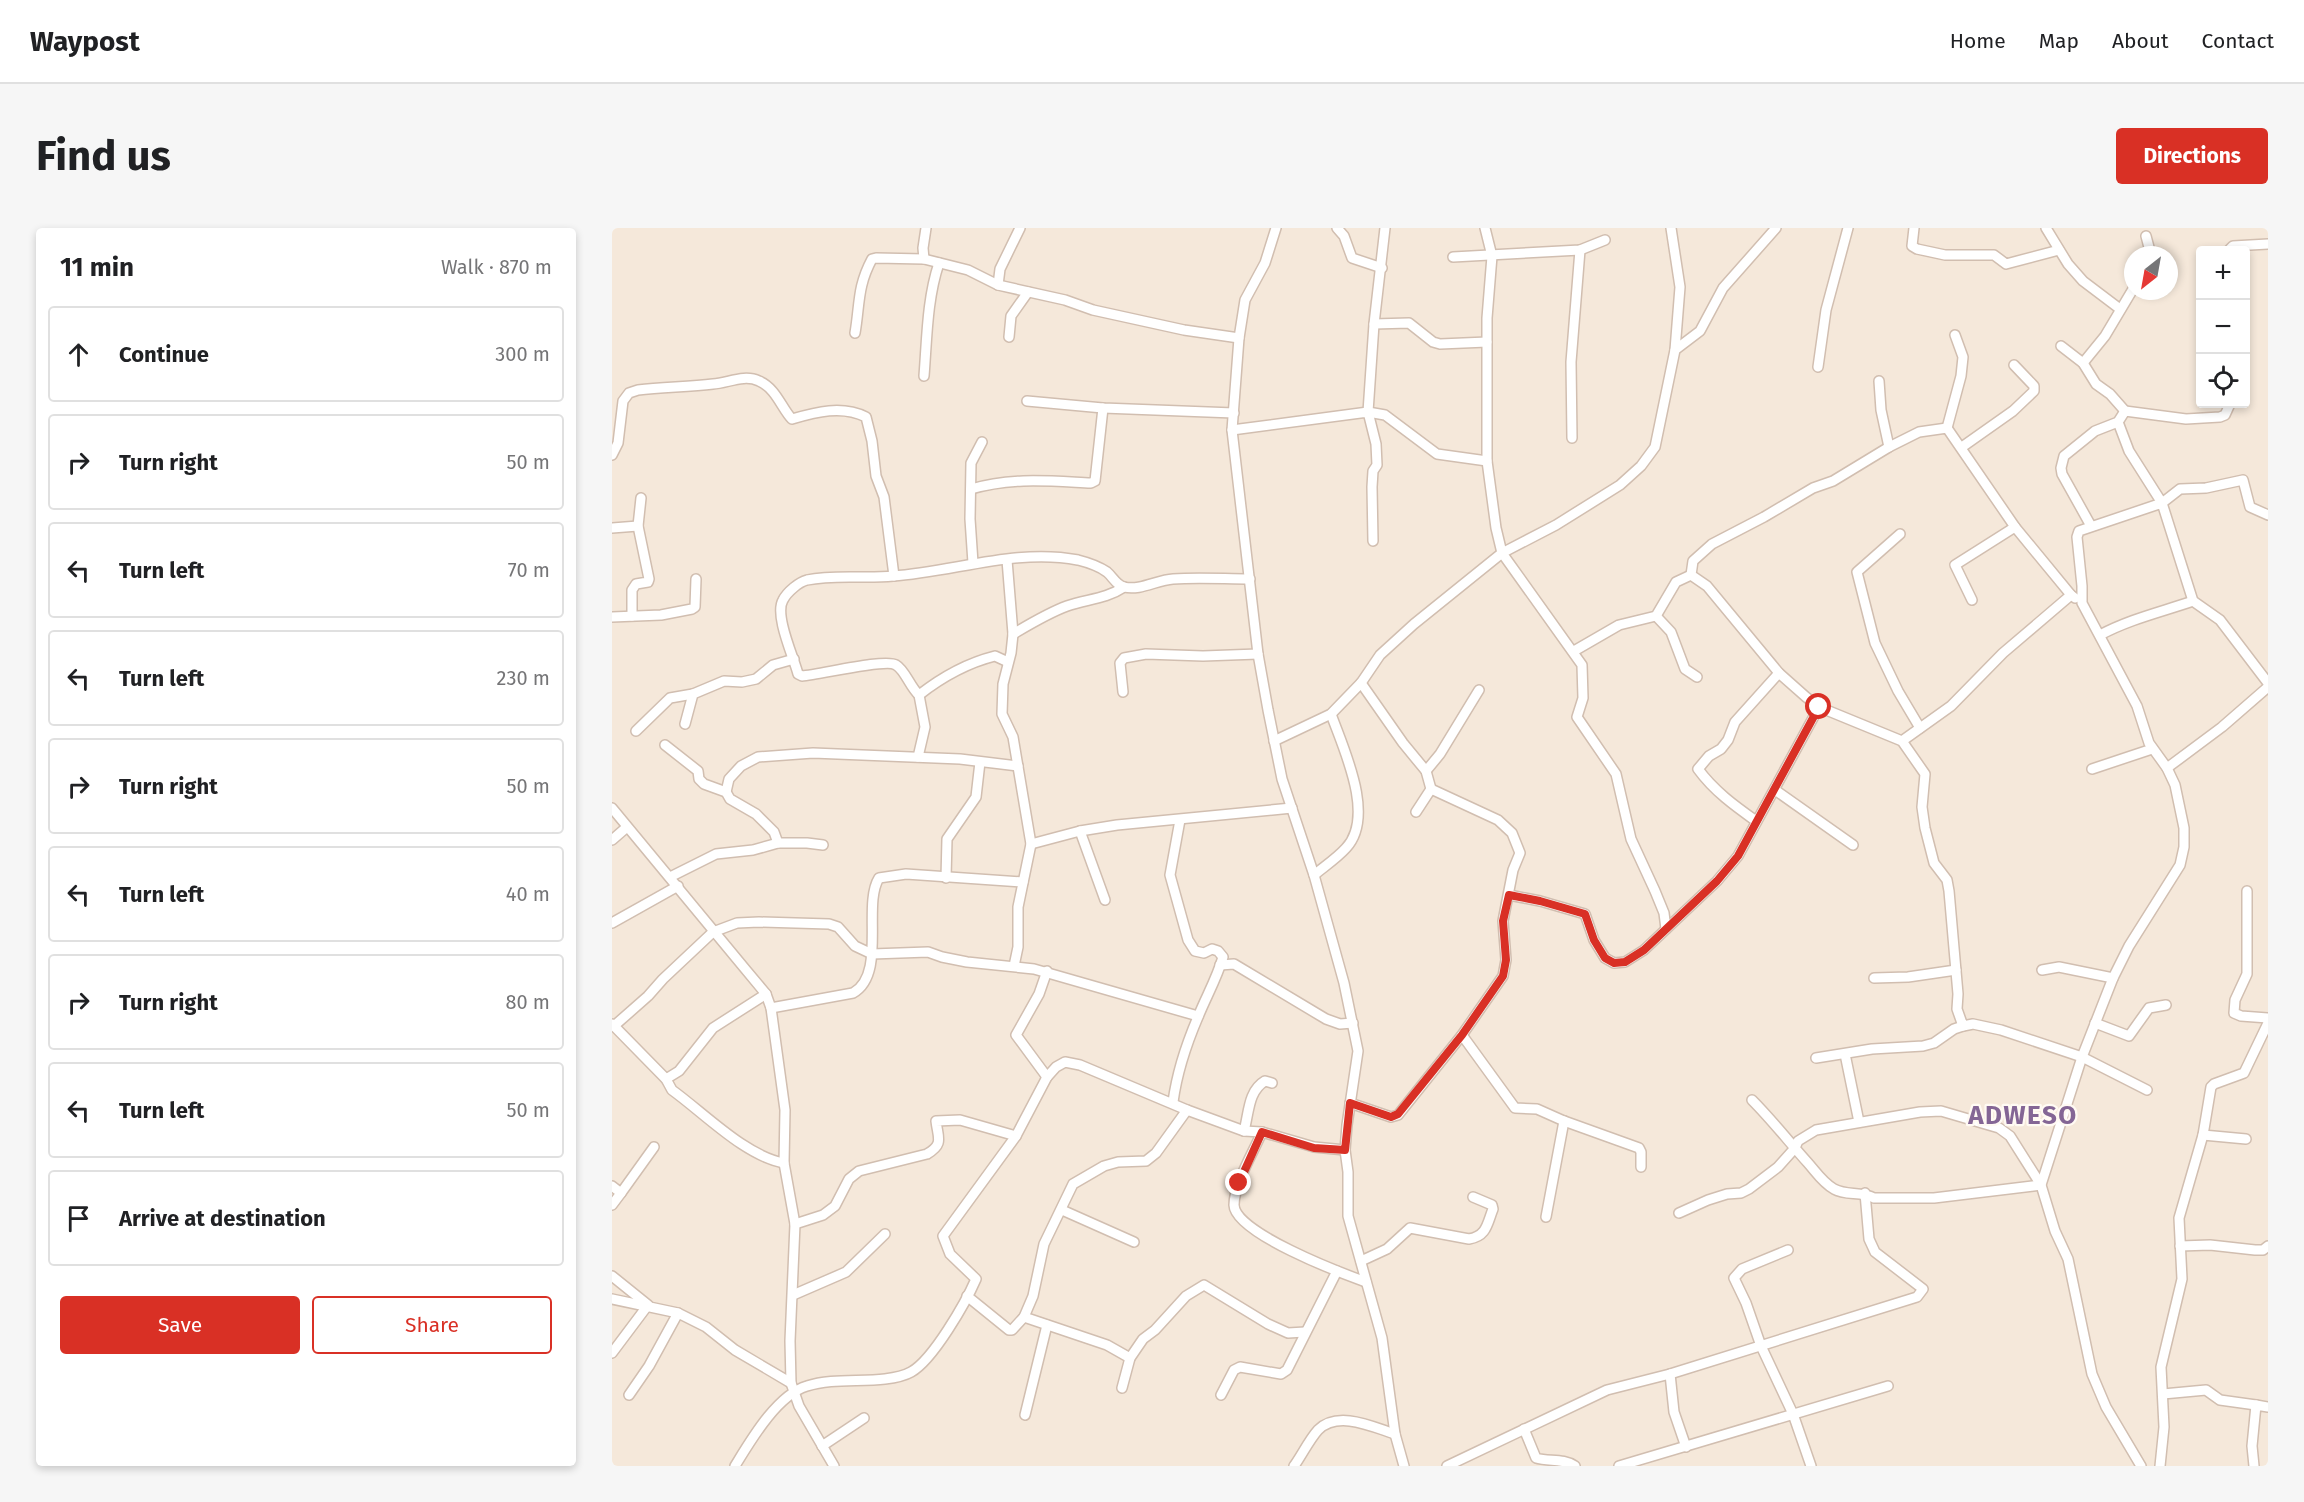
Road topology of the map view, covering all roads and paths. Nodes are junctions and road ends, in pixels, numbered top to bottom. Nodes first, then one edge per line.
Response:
1 (927, 228) edge
2 (1020, 228) edge
3 (1276, 228) edge
4 (1337, 228) edge
5 (1385, 228) edge
6 (1485, 228) edge
7 (1671, 228) edge
8 (1776, 228) edge
9 (1848, 228) edge
10 (1914, 228) edge
11 (2046, 228) edge
12 (2146, 236) dead end
13 (1605, 240) dead end
14 (2268, 244) edge
15 (2149, 246) edge
16 (2234, 246) edge
17 (1580, 250) junction
18 (2059, 250) junction
19 (1492, 256) junction
20 (1453, 257) dead end
21 (924, 259) junction
22 (939, 263) junction
23 (1382, 268) junction
24 (998, 285) junction
25 (1028, 292) junction
26 (2126, 300) edge
27 (2120, 309) junction
28 (1374, 324) junction
29 (855, 333) dead end
30 (1955, 335) dead end
31 (1009, 337) dead end
32 (1239, 338) junction
33 (1487, 342) junction
34 (2061, 346) dead end
35 (1675, 350) junction
36 (2083, 363) junction
37 (2014, 365) dead end
38 (1818, 367) dead end
39 (924, 376) dead end
40 (1879, 381) dead end
41 (1027, 401) dead end
42 (1103, 408) junction
43 (2228, 408) edge
44 (2125, 411) junction
45 (1368, 412) junction
46 (1234, 413) junction
47 (2118, 422) junction
48 (1947, 428) junction
49 (1232, 430) junction
50 (1572, 438) dead end
51 (982, 442) dead end
52 (1888, 447) junction
53 (1962, 447) junction
54 (612, 455) edge
55 (1487, 461) junction
56 (970, 489) junction
57 (641, 498) dead end
58 (2162, 503) junction
59 (2268, 515) edge
60 (638, 526) junction
61 (2091, 526) junction
62 (2015, 527) junction
63 (612, 528) edge
64 (1900, 534) dead end
65 (1373, 541) dead end
66 (1503, 553) junction
67 (1007, 560) junction
68 (973, 563) junction
69 (1691, 575) junction
70 (894, 576) junction
71 (696, 579) dead end
72 (1250, 579) junction
73 (1124, 587) junction
74 (2071, 595) junction
75 (1972, 600) dead end
76 (2193, 601) junction
77 (2082, 603) junction
78 (632, 616) junction
79 (1656, 616) junction
80 (612, 617) edge
81 (1013, 633) junction
82 (2100, 635) junction
83 (1574, 651) junction
84 (1258, 654) junction
85 (794, 659) junction
86 (1008, 662) junction
87 (1779, 673) junction
88 (1697, 677) dead end
89 (1361, 683) junction
90 (2268, 685) edge
91 (1479, 690) dead end
92 (1123, 692) dead end
93 (693, 694) junction
94 (919, 695) junction
95 (1819, 707) junction
96 (1331, 714) junction
97 (685, 724) dead end
98 (1920, 728) junction
99 (636, 731) dead end
100 (1274, 741) junction
101 (1902, 741) junction
102 (665, 745) dead end
103 (2152, 749) junction
104 (918, 757) junction
105 (980, 762) junction
106 (1018, 766) junction
107 (2167, 768) junction
108 (2092, 769) dead end
109 (1426, 771) junction
110 (1431, 789) junction
111 (1775, 790) junction
112 (726, 792) junction
113 (612, 808) edge
114 (1292, 808) junction
115 (1416, 812) dead end
116 (1180, 820) junction
117 (1756, 821) junction
118 (627, 827) junction
119 (1080, 831) junction
120 (612, 840) edge
121 (778, 843) junction
122 (1031, 844) junction
123 (824, 845) dead end
124 (1853, 845) dead end
125 (1314, 875) junction
126 (670, 877) junction
127 (946, 878) junction
128 (1023, 882) junction
129 (678, 886) junction
130 (2247, 891) dead end
131 (1509, 895) junction
132 (1105, 900) dead end
133 (612, 923) edge
134 (1666, 929) junction
135 (713, 932) junction
136 (872, 954) junction
137 (1220, 965) junction
138 (1014, 966) junction
139 (1956, 970) junction
140 (2042, 970) dead end
141 (1047, 971) junction
142 (1874, 978) dead end
143 (2113, 978) junction
144 (766, 994) junction
145 (2166, 1005) dead end
146 (771, 1008) junction
147 (1198, 1016) junction
148 (2268, 1018) edge
149 (1353, 1023) junction
150 (2095, 1023) junction
151 (2268, 1023) edge
152 (613, 1025) edge
153 (1963, 1026) junction
154 (1462, 1035) junction
155 (1845, 1054) junction
156 (2082, 1057) junction
157 (1816, 1058) dead end
158 (1047, 1077) junction
159 (666, 1079) junction
160 (1272, 1083) dead end
161 (2147, 1090) dead end
162 (1752, 1100) dead end
163 (1173, 1102) junction
164 (1350, 1103) junction
165 (1187, 1110) junction
166 (1564, 1121) junction
167 (1858, 1122) junction
168 (1244, 1131) junction
169 (1262, 1132) junction
170 (2203, 1135) junction
171 (1016, 1136) junction
172 (2246, 1139) dead end
173 (654, 1147) dead end
174 (1795, 1148) junction
175 (1345, 1150) junction
176 (784, 1163) junction
177 (1641, 1167) dead end
178 (2041, 1185) junction
179 (612, 1186) edge
180 (621, 1193) junction
181 (1865, 1193) junction
182 (1473, 1197) dead end
183 (612, 1205) edge
184 (1062, 1210) junction
185 (1679, 1213) dead end
186 (1546, 1217) dead end
187 (795, 1224) junction
188 (885, 1233) dead end
189 (1134, 1242) dead end
190 (2180, 1246) junction
191 (2268, 1246) edge
192 (1788, 1250) dead end
193 (1361, 1261) junction
194 (1337, 1271) junction
195 (612, 1276) edge
196 (1366, 1282) junction
197 (793, 1295) junction
198 (967, 1296) junction
199 (612, 1299) edge
200 (648, 1305) junction
201 (678, 1313) junction
202 (1024, 1317) junction
203 (1047, 1325) junction
204 (1305, 1332) junction
205 (1761, 1346) junction
206 (612, 1353) edge
207 (1130, 1358) junction
208 (1670, 1374) junction
209 (791, 1383) junction
210 (1888, 1386) dead end
211 (1122, 1388) dead end
212 (795, 1393) junction
213 (2163, 1394) junction
214 (629, 1395) dead end
215 (1221, 1395) dead end
216 (2256, 1405) junction
217 (2268, 1407) edge
218 (1793, 1414) junction
219 (1025, 1415) dead end
220 (864, 1418) dead end
221 (1524, 1429) junction
222 (1395, 1434) junction
223 (822, 1446) junction
224 (1686, 1447) junction
225 (1470, 1455) junction
226 (735, 1466) edge
227 (834, 1466) edge
228 (1294, 1466) edge
229 (1404, 1466) edge
230 (1447, 1466) edge
231 (1476, 1466) edge
232 (1575, 1466) edge
233 (1619, 1466) edge
234 (1811, 1466) edge
235 (2142, 1466) edge
236 (2160, 1466) edge
237 (2254, 1466) edge

1 - 21 street
2 - 24 street
3 - 32 street
4 - 23 street
5 - 23 street
6 - 19 street
7 - 35 street
8 - 35 street
9 - 38 street
10 - 18 street
11 - 18 street
12 - 15 street
13 - 17 street
14 - 16 street
17 - 19 street
17 - 50 street
18 - 27 street
19 - 20 street
19 - 33 street
21 - 22 street
21 - 29 street
22 - 24 street
22 - 39 street
23 - 28 street
24 - 25 street
25 - 31 street
25 - 32 street
26 - 27 street
27 - 36 street
28 - 33 street
28 - 45 street
30 - 48 street
32 - 46 street
33 - 55 street
34 - 36 street
35 - 66 street
36 - 44 street
37 - 53 street
40 - 52 street
41 - 42 street
42 - 46 street
42 - 56 street
43 - 44 street
44 - 47 street
45 - 49 street
45 - 55 street
45 - 65 street
46 - 49 street
47 - 58 street
47 - 61 street
48 - 52 street
48 - 53 street
49 - 72 street
51 - 56 street
52 - 69 street
53 - 62 street
54 - 70 street
55 - 66 street
56 - 68 street
57 - 60 street
58 - 59 street
58 - 61 street
58 - 76 street
60 - 63 street
60 - 78 street
61 - 77 street
62 - 74 street
62 - 75 street
64 - 98 street
66 - 83 street
66 - 89 street
67 - 68 street
67 - 73 street
67 - 81 street
68 - 70 street
69 - 79 street
69 - 87 street
70 - 85 street
71 - 78 street
72 - 73 street
72 - 84 street
73 - 81 street
74 - 77 street
74 - 98 street
76 - 82 street
76 - 90 street
77 - 82 street
78 - 80 street
79 - 83 street
79 - 88 street
81 - 86 street
82 - 103 street
83 - 134 street
84 - 92 street
84 - 100 street
85 - 93 street
85 - 94 street
86 - 94 street
86 - 106 street
87 - 95 street
87 - 117 street
89 - 96 street
89 - 109 street
90 - 107 street
91 - 109 street
93 - 97 street
93 - 99 street
94 - 104 street
95 - 101 street
95 - 111 street
96 - 100 street
96 - 125 street
98 - 101 street
100 - 114 street
101 - 139 street
102 - 112 street
103 - 107 street
103 - 108 street
104 - 105 street
104 - 112 street
105 - 106 street
105 - 127 street
106 - 122 street
107 - 143 street
109 - 110 street
110 - 115 street
110 - 131 street
111 - 117 street
111 - 124 street
112 - 121 street
113 - 118 street
114 - 116 street
114 - 125 street
116 - 119 street
116 - 137 street
117 - 134 street
118 - 120 street
118 - 126 street
119 - 122 street
119 - 132 street
121 - 123 street
121 - 126 street
122 - 128 street
125 - 149 street
126 - 129 street
127 - 128 street
127 - 136 street
128 - 138 street
129 - 133 street
129 - 135 street
130 - 148 street
131 - 134 street
131 - 154 street
135 - 136 street
135 - 144 street
135 - 152 street
136 - 138 street
136 - 146 street
137 - 147 street
137 - 149 street
138 - 141 street
139 - 142 street
139 - 153 street
140 - 143 street
141 - 147 street
141 - 158 street
143 - 150 street
144 - 146 street
144 - 159 street
145 - 150 street
146 - 176 street
147 - 163 street
149 - 164 street
150 - 156 street
151 - 170 street
152 - 159 street
153 - 155 street
153 - 156 street
154 - 164 street
154 - 166 street
155 - 157 street
155 - 167 street
156 - 161 street
156 - 178 street
158 - 163 street
158 - 171 street
159 - 176 street
160 - 168 street
162 - 174 street
163 - 165 street
164 - 175 street
165 - 168 street
165 - 184 street
166 - 177 street
166 - 186 street
167 - 174 street
167 - 178 street
168 - 169 street
169 - 175 street
169 - 194 street
170 - 172 street
170 - 190 street
171 - 187 street
171 - 198 street
173 - 180 street
174 - 181 street
174 - 185 street
175 - 193 street
176 - 187 street
178 - 181 street
178 - 235 street
179 - 180 street
180 - 183 street
181 - 205 street
182 - 193 street
184 - 189 street
184 - 202 street
187 - 197 street
188 - 197 street
190 - 191 street
190 - 213 street
192 - 205 street
193 - 196 street
194 - 196 street
194 - 204 street
195 - 200 street
196 - 222 street
197 - 209 street
198 - 202 street
198 - 212 street
199 - 200 street
200 - 201 street
200 - 206 street
201 - 209 street
201 - 214 street
202 - 203 street
203 - 207 street
203 - 219 street
204 - 207 street
204 - 215 street
205 - 208 street
205 - 218 street
207 - 211 street
208 - 221 street
208 - 224 street
209 - 212 street
210 - 218 street
212 - 223 street
212 - 226 street
213 - 216 street
213 - 236 street
216 - 217 street
216 - 237 street
218 - 224 street
218 - 234 street
220 - 223 street
221 - 225 street
221 - 232 street
222 - 228 street
222 - 229 street
223 - 227 street
224 - 233 street
225 - 230 street
225 - 231 street

